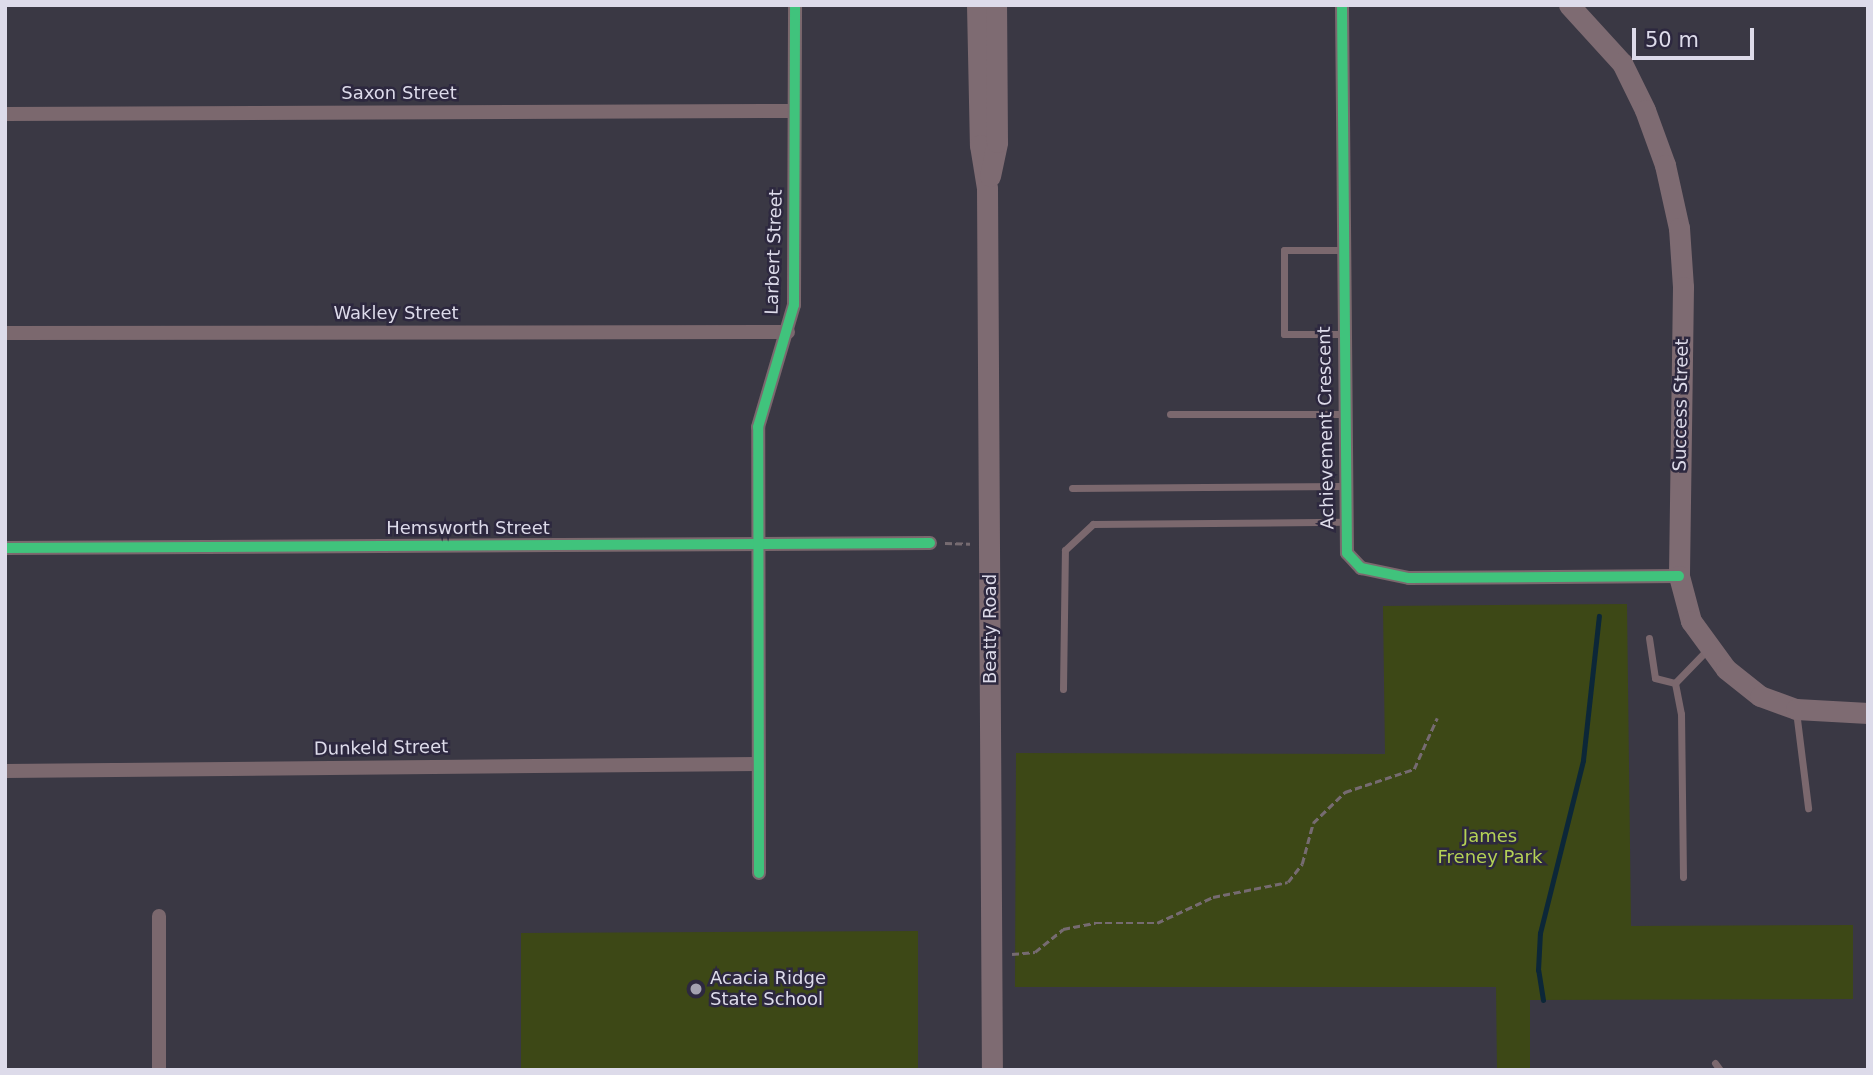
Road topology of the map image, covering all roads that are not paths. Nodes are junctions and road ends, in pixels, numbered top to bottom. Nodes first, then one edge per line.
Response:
1 (795, 5) edge
2 (977, 5) edge
3 (996, 5) edge
4 (1342, 5) edge
5 (1569, 5) edge
6 (794, 111) junction
7 (5, 114) edge
8 (987, 188) junction
9 (1343, 250) junction
10 (788, 332) junction
11 (5, 333) edge
12 (1343, 334) junction
13 (1170, 414) dead end
14 (1343, 414) junction
15 (1344, 486) junction
16 (1072, 488) dead end
17 (1344, 522) junction
18 (930, 543) road end
19 (758, 544) junction
20 (5, 548) edge
21 (1679, 576) junction
22 (1649, 638) dead end
23 (1709, 649) junction
24 (1675, 683) junction
25 (1063, 689) dead end
26 (1796, 709) junction
27 (1868, 713) edge
28 (757, 764) junction
29 (5, 771) edge
30 (1808, 808) dead end
31 (759, 873) dead end
32 (1683, 877) dead end
33 (159, 916) dead end
34 (159, 1070) edge
35 (992, 1070) edge

1 - 6 street, Larbert Street
2 - 8 main road, Beatty Road
3 - 8 main road, Beatty Road
4 - 9 street, Achievement Crescent
5 - 21 main road, Success Street
6 - 7 street, Saxon Street
6 - 10 street, Larbert Street
8 - 35 main road, Beatty Road
9 - 12 street, Achievement Crescent
9 - 12 lane
10 - 11 street, Wakley Street
10 - 19 street, Larbert Street
12 - 14 street, Achievement Crescent
13 - 14 lane
14 - 15 street, Achievement Crescent
15 - 16 lane
15 - 17 street, Achievement Crescent
17 - 21 street, Achievement Crescent
17 - 25 lane
18 - 19 street, Hemsworth Street
19 - 20 street, Hemsworth Street
19 - 28 street, Larbert Street
21 - 23 main road, Success Street
22 - 24 lane
23 - 24 lane
23 - 26 main road, Success Street
24 - 32 lane
26 - 27 main road, Success Street
26 - 30 lane
28 - 29 street, Dunkeld Street
28 - 31 street, Larbert Street
33 - 34 street

